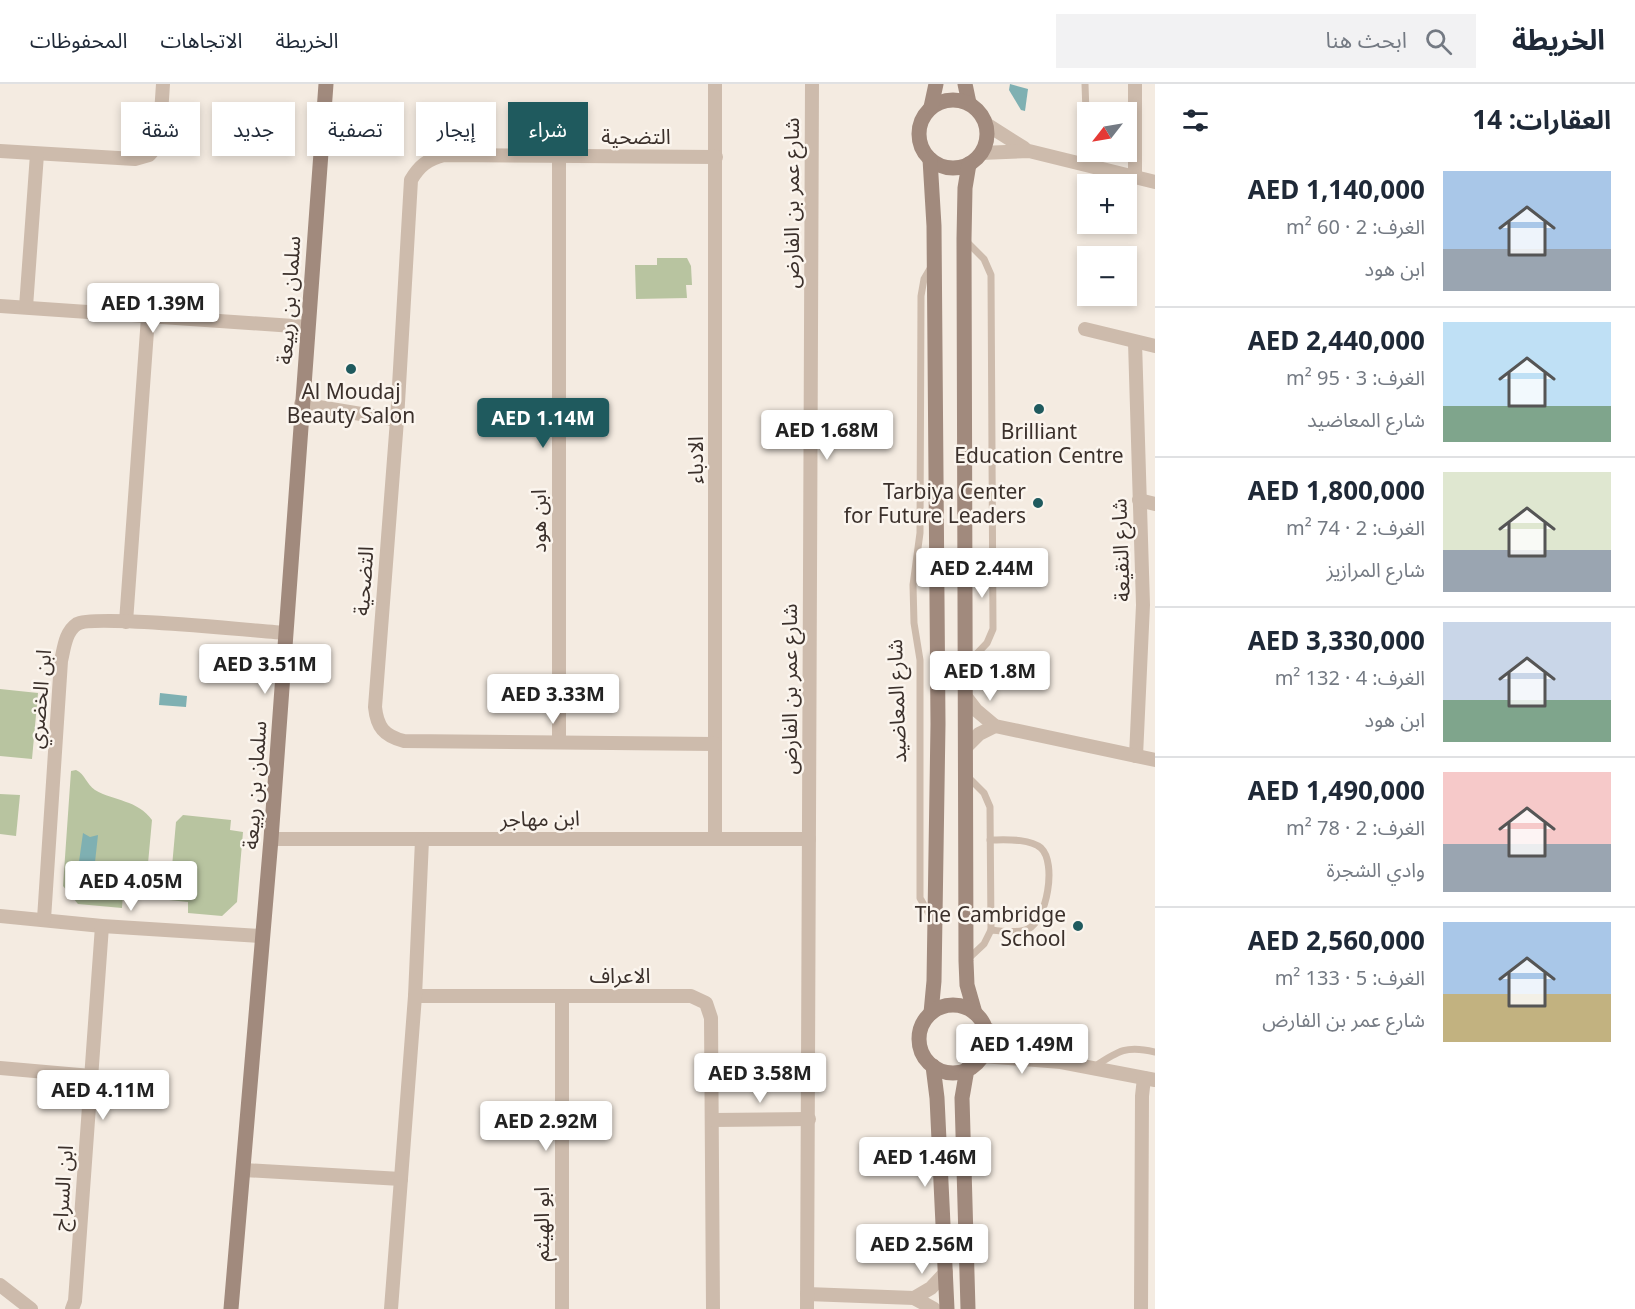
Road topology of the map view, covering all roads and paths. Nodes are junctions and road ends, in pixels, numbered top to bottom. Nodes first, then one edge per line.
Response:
1 (164, 84) edge
2 (326, 84) edge
3 (715, 84) edge
4 (812, 84) edge
5 (936, 84) edge
6 (965, 84) edge
7 (1085, 84) edge
8 (1135, 84) edge
9 (969, 103) junction
10 (931, 107) junction
11 (986, 124) junction
12 (0, 151) edge
13 (1029, 151) junction
14 (981, 153) junction
15 (38, 154) junction
16 (559, 157) junction
17 (716, 157) junction
18 (930, 159) junction
19 (969, 164) junction
20 (1080, 164) junction
21 (1122, 174) edge
22 (1135, 174) edge
23 (1137, 178) edge
24 (1155, 182) edge
25 (964, 239) junction
26 (935, 260) junction
27 (0, 306) edge
28 (26, 307) junction
29 (148, 317) junction
30 (308, 327) junction
31 (1085, 329) dead end
32 (1135, 342) junction
33 (1155, 346) edge
34 (301, 404) junction
35 (397, 420) junction
36 (1139, 500) junction
37 (1155, 504) edge
38 (1149, 607) edge
39 (126, 622) junction
40 (286, 633) junction
41 (966, 665) junction
42 (966, 697) junction
43 (995, 726) junction
44 (559, 741) junction
45 (715, 744) junction
46 (966, 747) junction
47 (1136, 756) junction
48 (1155, 760) edge
49 (966, 775) junction
50 (716, 837) junction
51 (271, 839) junction
52 (809, 839) junction
53 (422, 840) junction
54 (990, 840) junction
55 (0, 916) edge
56 (44, 919) junction
57 (935, 924) junction
58 (102, 926) junction
59 (991, 930) junction
60 (261, 936) junction
61 (966, 961) junction
62 (415, 996) junction
63 (562, 996) junction
64 (931, 1013) junction
65 (975, 1013) junction
66 (984, 1027) junction
67 (1155, 1052) edge
68 (982, 1056) junction
69 (1061, 1062) junction
70 (933, 1065) junction
71 (0, 1068) edge
72 (1093, 1068) junction
73 (967, 1070) junction
74 (91, 1076) junction
75 (1150, 1079) edge
76 (809, 1119) junction
77 (713, 1120) junction
78 (244, 1170) junction
79 (401, 1179) junction
80 (1148, 1241) edge
81 (946, 1272) junction
82 (0, 1285) edge
83 (807, 1294) junction
84 (914, 1298) junction
85 (31, 1309) edge
86 (72, 1309) edge
87 (231, 1309) edge
88 (391, 1309) edge
89 (562, 1309) edge
90 (713, 1309) edge
91 (807, 1309) edge
92 (934, 1309) edge
93 (947, 1309) edge
94 (968, 1309) edge
95 (1141, 1309) edge

1 - 15 street
2 - 30 street, سلمان بن ربيعة
3 - 17 street, الادباء
4 - 52 street, شارع عمر بن الفارض
5 - 10 street
6 - 9 street
7 - 20 lane
8 - 22 street
9 - 10 street
9 - 11 street
10 - 18 street
11 - 13 street
11 - 14 street
12 - 15 street
13 - 14 street
13 - 20 street
14 - 19 street
15 - 28 street
16 - 17 street, التضحية
16 - 35 street, التضحية
16 - 44 street, ابن هود
17 - 45 street, الادباء
18 - 19 street
18 - 26 street, شارع المعاضيد
19 - 25 street
20 - 21 street
23 - 24 street
25 - 41 street
25 - 41 lane
26 - 57 street, شارع المعاضيد
26 - 57 lane, شارع المعاضيد
27 - 28 street
28 - 29 street
29 - 30 street
29 - 39 street
30 - 34 street, سلمان بن ربيعة
31 - 32 street
32 - 33 street
32 - 36 street, شارع النقيعة
34 - 35 street
34 - 40 street, سلمان بن ربيعة
35 - 44 street, التضحية
36 - 37 street
36 - 38 street, شارع النقيعة
38 - 47 street, شارع النقيعة
39 - 40 street, ابن الخضري
39 - 56 street, ابن الخضري
40 - 51 street, سلمان بن ربيعة
41 - 42 street
42 - 43 street
42 - 46 street
43 - 46 street
43 - 47 street
44 - 45 street, التضحية
45 - 50 street, الادباء
46 - 49 street
47 - 48 street
49 - 54 lane
49 - 61 street
50 - 52 street, ابن مهاجر
50 - 53 street, ابن مهاجر
51 - 53 street, ابن مهاجر
51 - 60 street, سلمان بن ربيعة
52 - 76 street, شارع عمر بن الفارض
53 - 62 street
54 - 59 lane
54 - 59 lane
55 - 56 street
56 - 58 street
57 - 64 street, شارع المعاضيد
58 - 60 street
58 - 74 street, ابن السراج
59 - 61 lane
60 - 78 street, سلمان بن ربيعة
61 - 65 street
62 - 63 street, الاعراف
62 - 79 street
63 - 77 street, الاعراف
63 - 89 street, ابو الهيثم
64 - 65 street
64 - 70 street
65 - 66 street
66 - 68 street
66 - 69 street
67 - 72 lane
68 - 69 street
68 - 73 street
69 - 72 street
70 - 73 street
70 - 81 street
71 - 74 street
72 - 75 street
73 - 94 street
74 - 86 street, ابن السراج
75 - 80 street
76 - 77 street
76 - 83 street, شارع عمر بن الفارض
77 - 90 street, الاعراف
78 - 79 street
78 - 87 street, سلمان بن ربيعة
79 - 88 street
80 - 95 street
81 - 84 street
81 - 93 street
82 - 85 street
83 - 84 street
83 - 91 street, شارع عمر بن الفارض
84 - 92 street

